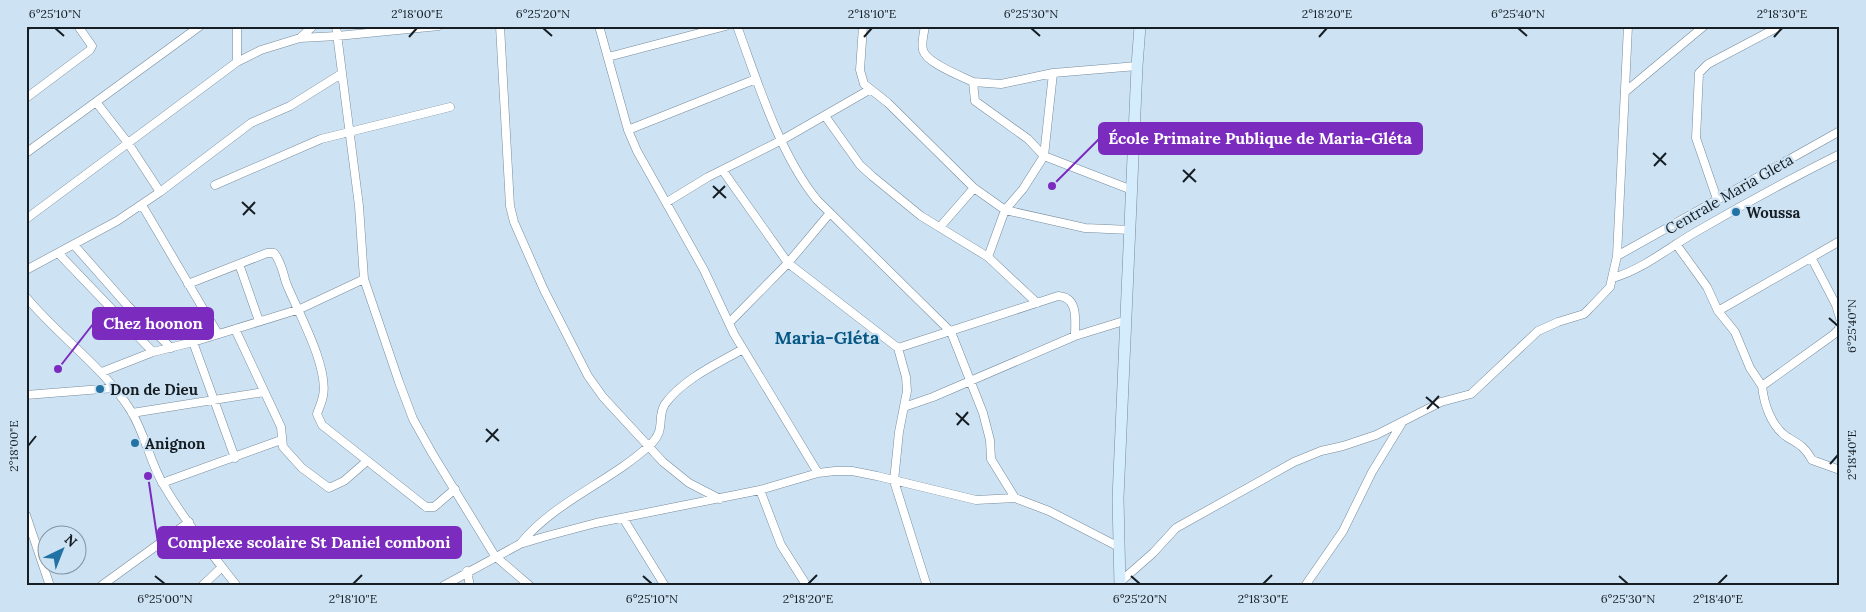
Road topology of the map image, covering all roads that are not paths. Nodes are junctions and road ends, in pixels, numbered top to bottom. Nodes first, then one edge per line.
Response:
1 (78, 26) edge
2 (184, 26) edge
3 (200, 26) edge
4 (237, 26) edge
5 (312, 26) edge
6 (336, 26) edge
7 (439, 26) edge
8 (500, 26) edge
9 (599, 26) edge
10 (726, 26) edge
11 (737, 26) edge
12 (863, 26) edge
13 (925, 26) edge
14 (1140, 26) edge
15 (1628, 26) edge
16 (1704, 26) edge
17 (1780, 26) edge
18 (190, 34) junction
19 (337, 36) junction
20 (300, 38) junction
21 (608, 57) junction
22 (237, 62) junction
23 (1137, 66) junction
24 (342, 74) junction
25 (1053, 74) junction
26 (756, 79) junction
27 (973, 82) junction
28 (869, 90) junction
29 (1625, 92) junction
30 (26, 98) edge
31 (96, 102) junction
32 (450, 107) dead end
33 (825, 116) junction
34 (628, 130) junction
35 (1840, 130) edge
36 (349, 131) junction
37 (782, 140) junction
38 (128, 143) junction
39 (26, 153) edge
40 (1840, 154) edge
41 (1044, 156) junction
42 (723, 171) junction
43 (216, 185) dead end
44 (974, 188) junction
45 (1132, 190) junction
46 (160, 192) junction
47 (1717, 199) junction
48 (667, 202) junction
49 (142, 205) junction
50 (1005, 210) junction
51 (830, 214) junction
52 (26, 218) edge
53 (940, 227) junction
54 (1131, 230) junction
55 (1840, 241) edge
56 (1676, 244) junction
57 (74, 245) junction
58 (59, 254) junction
59 (1618, 256) junction
60 (988, 257) junction
61 (1812, 259) junction
62 (788, 263) junction
63 (239, 264) junction
64 (26, 270) edge
65 (1613, 278) junction
66 (364, 279) junction
67 (188, 284) junction
68 (26, 297) edge
69 (1037, 303) junction
70 (300, 309) junction
71 (1718, 311) junction
72 (1840, 318) edge
73 (1127, 320) junction
74 (260, 321) junction
75 (728, 323) junction
76 (1840, 323) edge
77 (235, 329) junction
78 (951, 332) junction
79 (218, 334) junction
80 (1075, 336) junction
81 (193, 342) junction
82 (171, 348) junction
83 (898, 348) junction
84 (742, 349) junction
85 (152, 352) junction
86 (102, 372) junction
87 (971, 381) junction
88 (1762, 386) junction
89 (114, 388) junction
90 (264, 392) junction
91 (27, 394) edge
92 (213, 401) junction
93 (904, 407) junction
94 (132, 412) junction
95 (1402, 423) junction
96 (281, 440) junction
97 (650, 446) junction
98 (235, 458) junction
99 (367, 460) junction
100 (1840, 470) edge
101 (818, 473) junction
102 (894, 480) junction
103 (162, 483) junction
104 (455, 489) junction
105 (760, 490) junction
106 (1015, 498) junction
107 (720, 499) junction
108 (26, 515) edge
109 (623, 518) junction
110 (189, 522) junction
111 (520, 544) junction
112 (1119, 547) junction
113 (495, 556) junction
114 (222, 567) junction
115 (467, 571) junction
116 (1120, 584) edge
117 (50, 586) edge
118 (101, 586) edge
119 (202, 586) edge
120 (237, 586) edge
121 (443, 586) edge
122 (470, 586) edge
123 (530, 586) edge
124 (665, 586) edge
125 (807, 586) edge
126 (927, 586) edge
127 (1308, 586) edge

1 - 30 street
2 - 18 street
3 - 18 street
4 - 22 street
5 - 20 street
6 - 19 street
7 - 19 street
8 - 97 street
9 - 21 street
10 - 21 street
11 - 26 street
12 - 28 street
13 - 27 street
14 - 23 street
15 - 29 street
16 - 29 street
17 - 47 street
18 - 31 street
19 - 20 street
19 - 24 street
20 - 22 street
21 - 34 street
22 - 38 street
23 - 25 street
23 - 45 street
24 - 36 street
24 - 46 street
25 - 27 street
25 - 41 street
26 - 34 street
26 - 37 street
27 - 41 street
28 - 33 street
28 - 44 street
29 - 59 street
31 - 38 street
31 - 39 street
32 - 36 street
33 - 37 street
33 - 53 street
34 - 48 street
35 - 47 street, Centrale Maria Gleta
36 - 43 street
36 - 66 street
37 - 42 street
37 - 51 street
38 - 46 street
38 - 52 street
40 - 56 street
41 - 45 street
41 - 50 street
42 - 48 street
42 - 62 street
44 - 50 street
44 - 53 street
45 - 54 street
46 - 49 street
47 - 59 street, Centrale Maria Gleta
48 - 75 street
49 - 57 street
49 - 67 street
50 - 54 street
50 - 60 street
51 - 62 street
51 - 78 street
53 - 60 street
54 - 73 street
55 - 61 street
56 - 65 street
56 - 71 street
57 - 58 street
57 - 82 street
58 - 64 street
58 - 85 street
59 - 65 street
60 - 69 street
61 - 71 street
61 - 72 street
62 - 75 street
62 - 83 street
63 - 67 street
63 - 70 street
63 - 74 street
65 - 95 street
66 - 70 street
66 - 104 street
67 - 79 street
68 - 86 street
69 - 78 street
69 - 80 street
70 - 74 street
70 - 99 street
71 - 88 street
73 - 80 street
73 - 112 street
74 - 77 street
75 - 84 street
76 - 88 street
77 - 79 street
77 - 90 street
78 - 83 street
78 - 87 street
79 - 81 street
80 - 87 street
81 - 82 street
81 - 92 street
82 - 85 street
83 - 93 street
84 - 97 street
84 - 101 street
85 - 86 street
86 - 89 street
87 - 93 street
87 - 106 street
88 - 100 street
89 - 91 street
89 - 94 street
90 - 92 street
90 - 96 street
92 - 94 street
92 - 98 street
93 - 102 street
94 - 103 street
95 - 116 street
95 - 127 street
96 - 98 street
96 - 99 street
97 - 107 street
97 - 111 street
98 - 103 street
99 - 104 street
101 - 102 street
101 - 105 street
102 - 106 street
102 - 126 street
103 - 110 street
104 - 113 street
105 - 107 street
105 - 125 street
106 - 112 street
107 - 109 street
108 - 117 street
109 - 111 street
109 - 124 street
110 - 114 street
110 - 118 street
111 - 113 street
112 - 116 street
113 - 115 street
113 - 123 street
114 - 119 street
114 - 120 street
115 - 121 street
115 - 122 street

